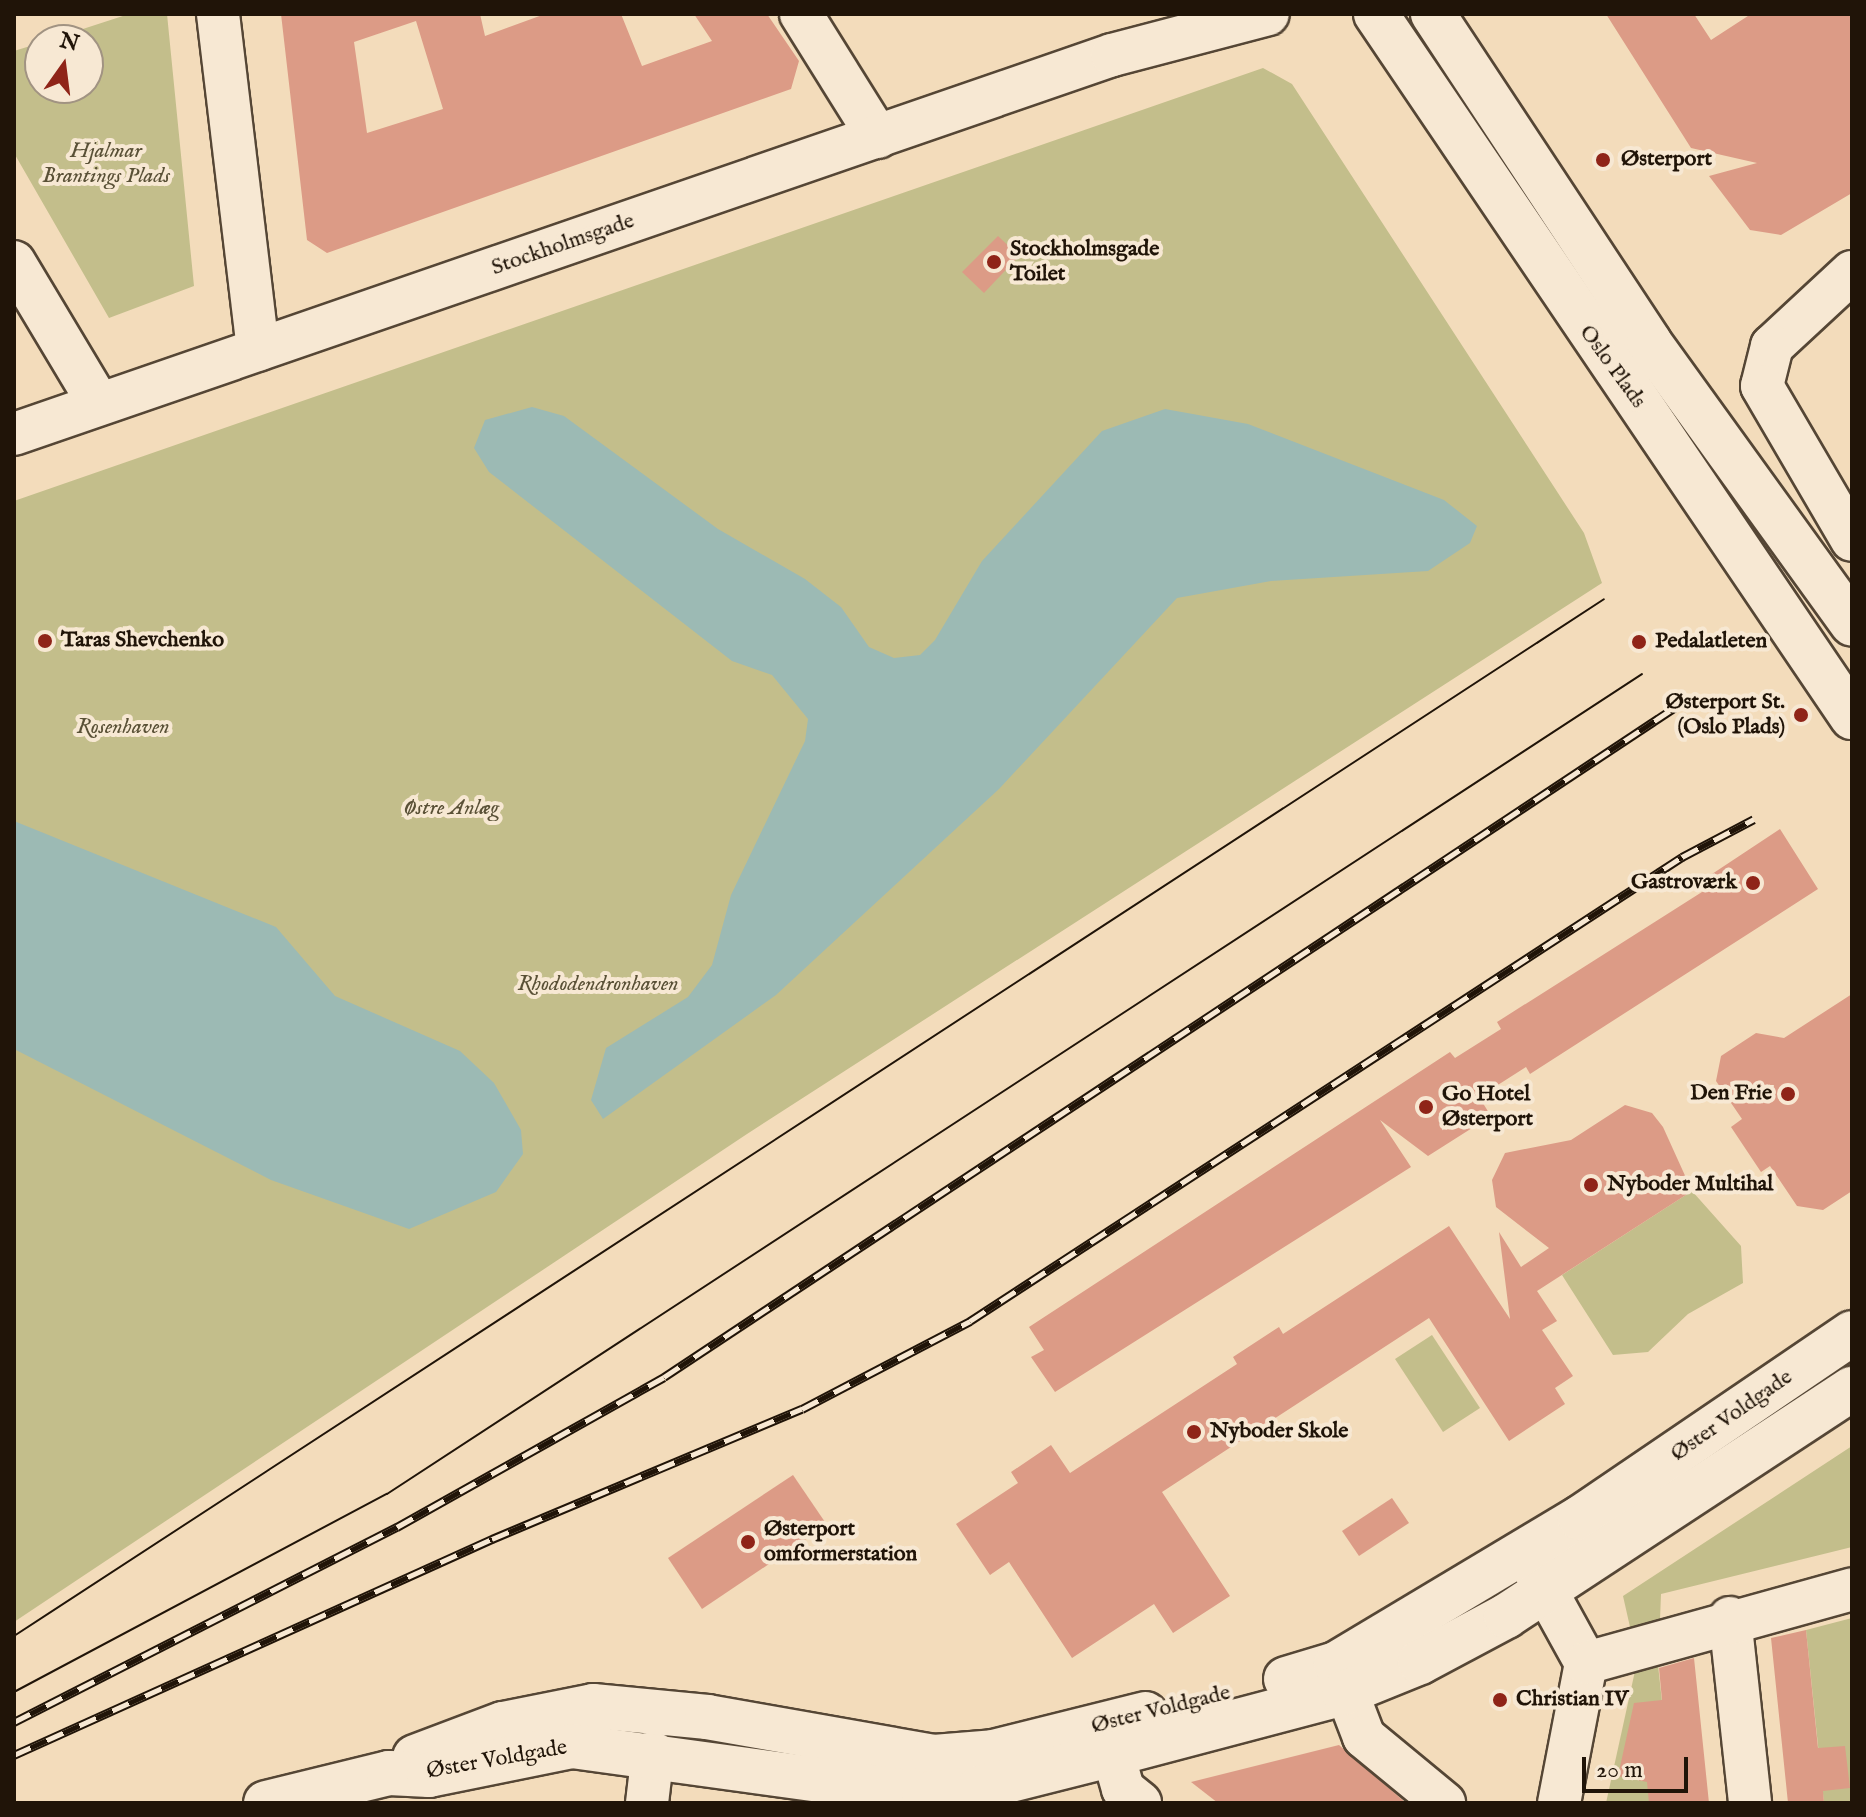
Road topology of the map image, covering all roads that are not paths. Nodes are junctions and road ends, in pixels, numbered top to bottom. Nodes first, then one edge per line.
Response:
1 (218, 14) edge
2 (801, 14) edge
3 (1185, 14) edge
4 (1268, 14) edge
5 (1376, 14) edge
6 (1433, 14) edge
7 (1112, 55) junction
8 (878, 137) junction
9 (14, 262) edge
10 (1852, 272) edge
11 (258, 350) junction
12 (99, 404) junction
13 (14, 434) edge
14 (1852, 540) edge
15 (1852, 623) edge
16 (1852, 717) edge
17 (1852, 1333) edge
18 (1852, 1389) edge
19 (1523, 1551) junction
20 (1549, 1588) junction
21 (1852, 1589) edge
22 (1730, 1618) junction
23 (1586, 1663) junction
24 (1340, 1678) junction
25 (653, 1752) junction
26 (1113, 1754) junction
27 (389, 1773) junction
28 (828, 1794) edge
29 (266, 1803) edge
30 (647, 1803) edge
31 (1140, 1803) edge
32 (1444, 1803) edge
33 (1559, 1803) edge
34 (1750, 1803) edge

1 - 11 street
2 - 8 street
3 - 7 street, Stockholmsgade
4 - 7 street, Stockholmsgade
5 - 16 street, Oslo Plads
6 - 15 street, Oslo Plads
7 - 8 street, Stockholmsgade
8 - 11 street, Stockholmsgade
9 - 12 street
10 - 14 street
11 - 12 street, Stockholmsgade
12 - 13 street, Stockholmsgade
17 - 19 street, Øster Voldgade
18 - 20 street, Øster Voldgade
19 - 20 street
19 - 24 street, Øster Voldgade
20 - 23 street
20 - 24 street, Øster Voldgade
21 - 22 street
22 - 23 street
22 - 34 street
23 - 33 street
24 - 26 street, Øster Voldgade
24 - 27 street, Øster Voldgade
24 - 32 street
25 - 27 street, Øster Voldgade
25 - 28 street, Øster Voldgade
25 - 30 street
26 - 28 street, Øster Voldgade
26 - 31 street
27 - 29 street, Øster Voldgade

